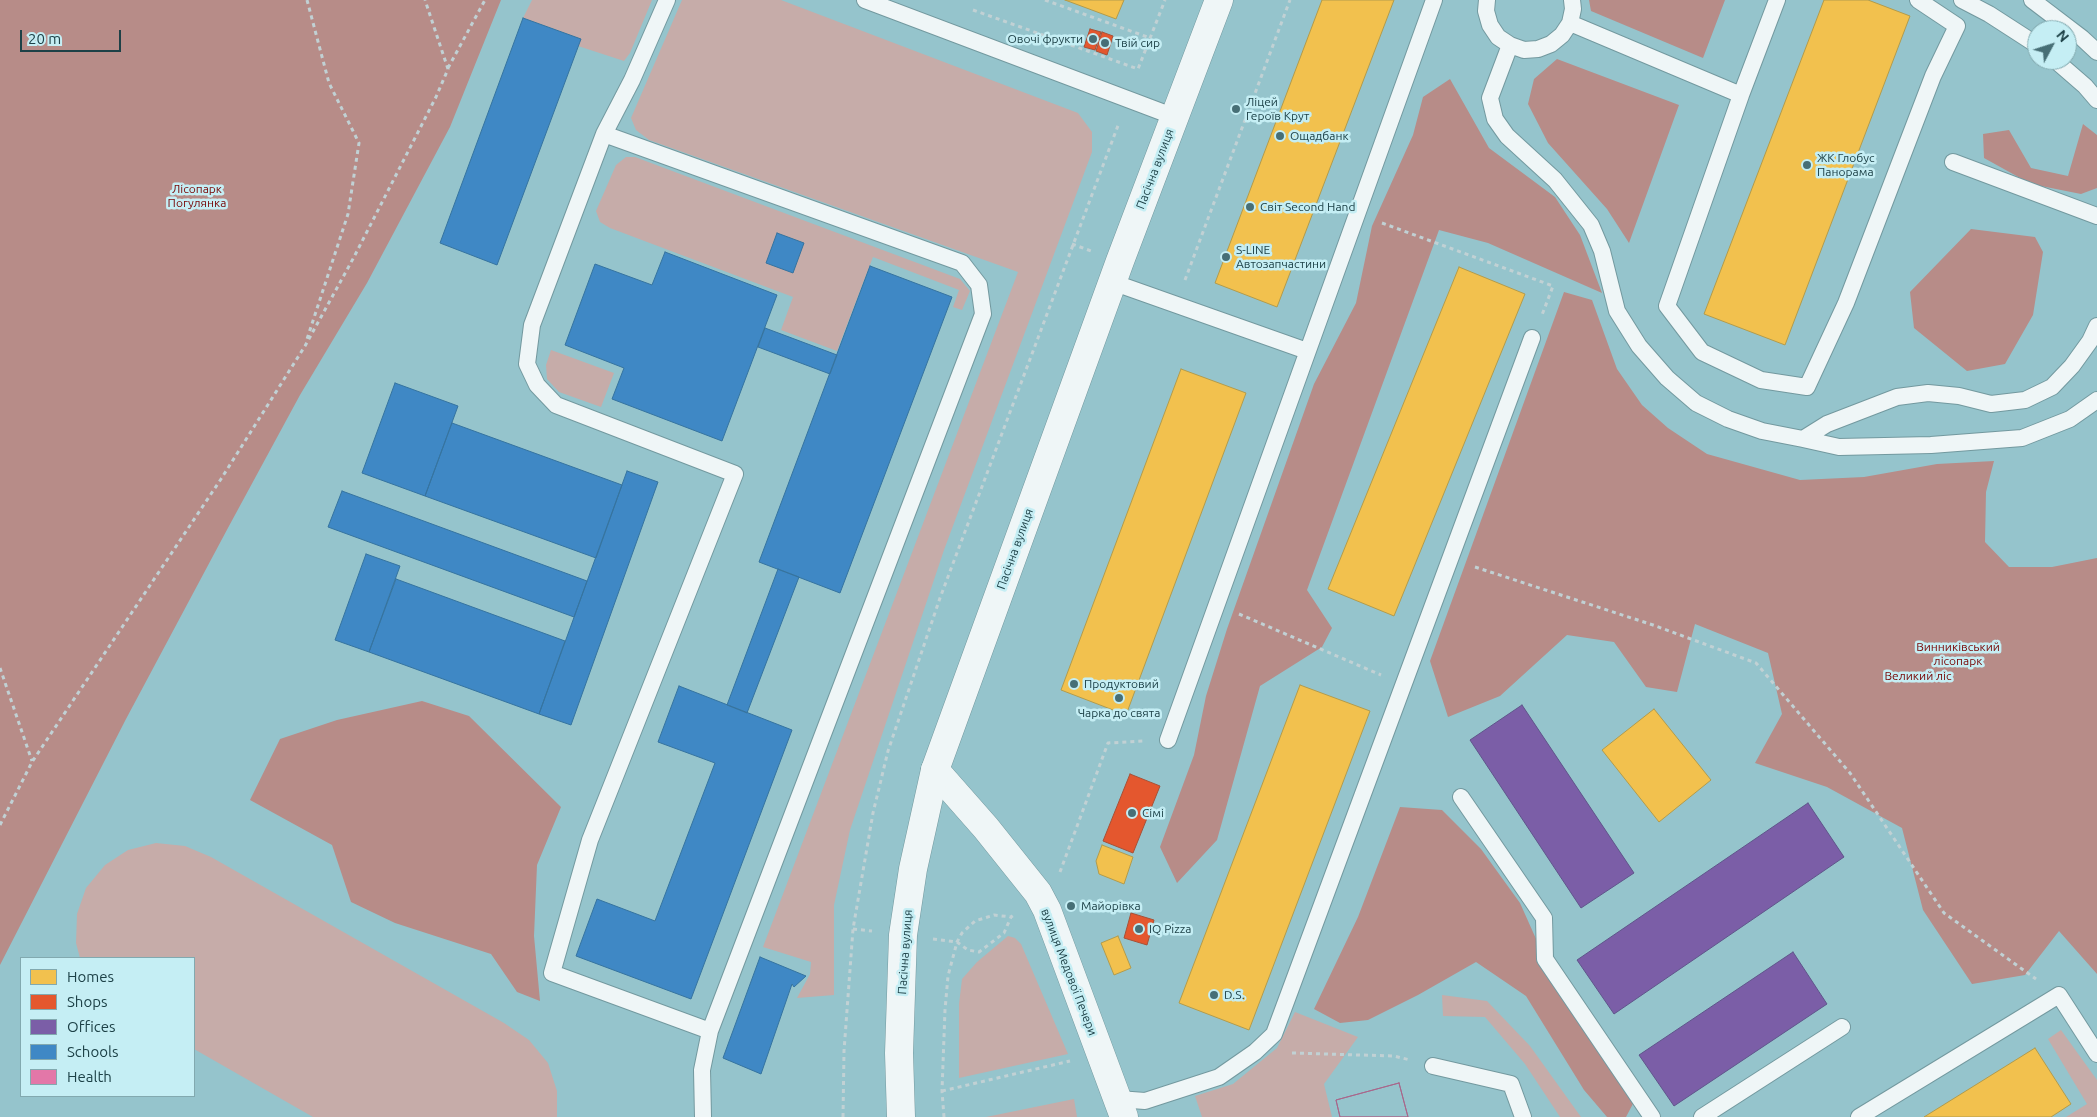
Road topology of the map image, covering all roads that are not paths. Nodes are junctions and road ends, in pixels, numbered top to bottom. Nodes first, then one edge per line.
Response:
1 (667, 0) edge
2 (865, 0) edge
3 (1219, 0) edge
4 (1434, 0) edge
5 (1486, 0) edge
6 (1572, 0) edge
7 (1777, 0) edge
8 (1918, 0) edge
9 (1962, 0) edge
10 (2032, 0) edge
11 (1570, 23) junction
12 (2027, 39) edge
13 (1510, 45) junction
14 (2097, 52) edge
15 (2067, 70) edge
16 (1741, 95) junction
17 (2097, 100) edge
18 (1175, 118) junction
19 (604, 134) junction
20 (1953, 162) dead end
21 (2097, 216) edge
22 (1112, 282) junction
23 (2097, 326) edge
24 (1532, 338) road end
25 (1307, 351) junction
26 (2097, 400) edge
27 (1803, 439) junction
28 (1168, 740) road end
29 (935, 770) junction
30 (1461, 797) dead end
31 (1842, 1027) dead end
32 (710, 1031) junction
33 (2097, 1054) edge
34 (1433, 1066) road end
35 (1121, 1108) edge
36 (702, 1117) edge
37 (901, 1117) edge
38 (1523, 1117) edge
39 (1652, 1117) edge
40 (1702, 1117) edge
41 (1860, 1117) edge

1 - 19 lane
2 - 18 lane
3 - 18 main road, Пасічна вулиця
4 - 25 lane
5 - 13 lane
6 - 11 lane
7 - 16 lane
8 - 16 lane
9 - 12 lane
10 - 14 lane
11 - 13 lane
11 - 16 lane
13 - 27 lane
15 - 17 lane
18 - 22 main road, Пасічна вулиця
19 - 32 lane
19 - 32 lane
20 - 21 lane
22 - 25 lane
22 - 29 main road, Пасічна вулиця
23 - 27 lane
24 - 35 lane
25 - 28 lane
26 - 27 lane
29 - 35 main road, вулиця Медової Печери
29 - 37 main road, Пасічна вулиця
30 - 39 lane
31 - 40 lane
32 - 36 lane
33 - 41 lane
34 - 38 lane

